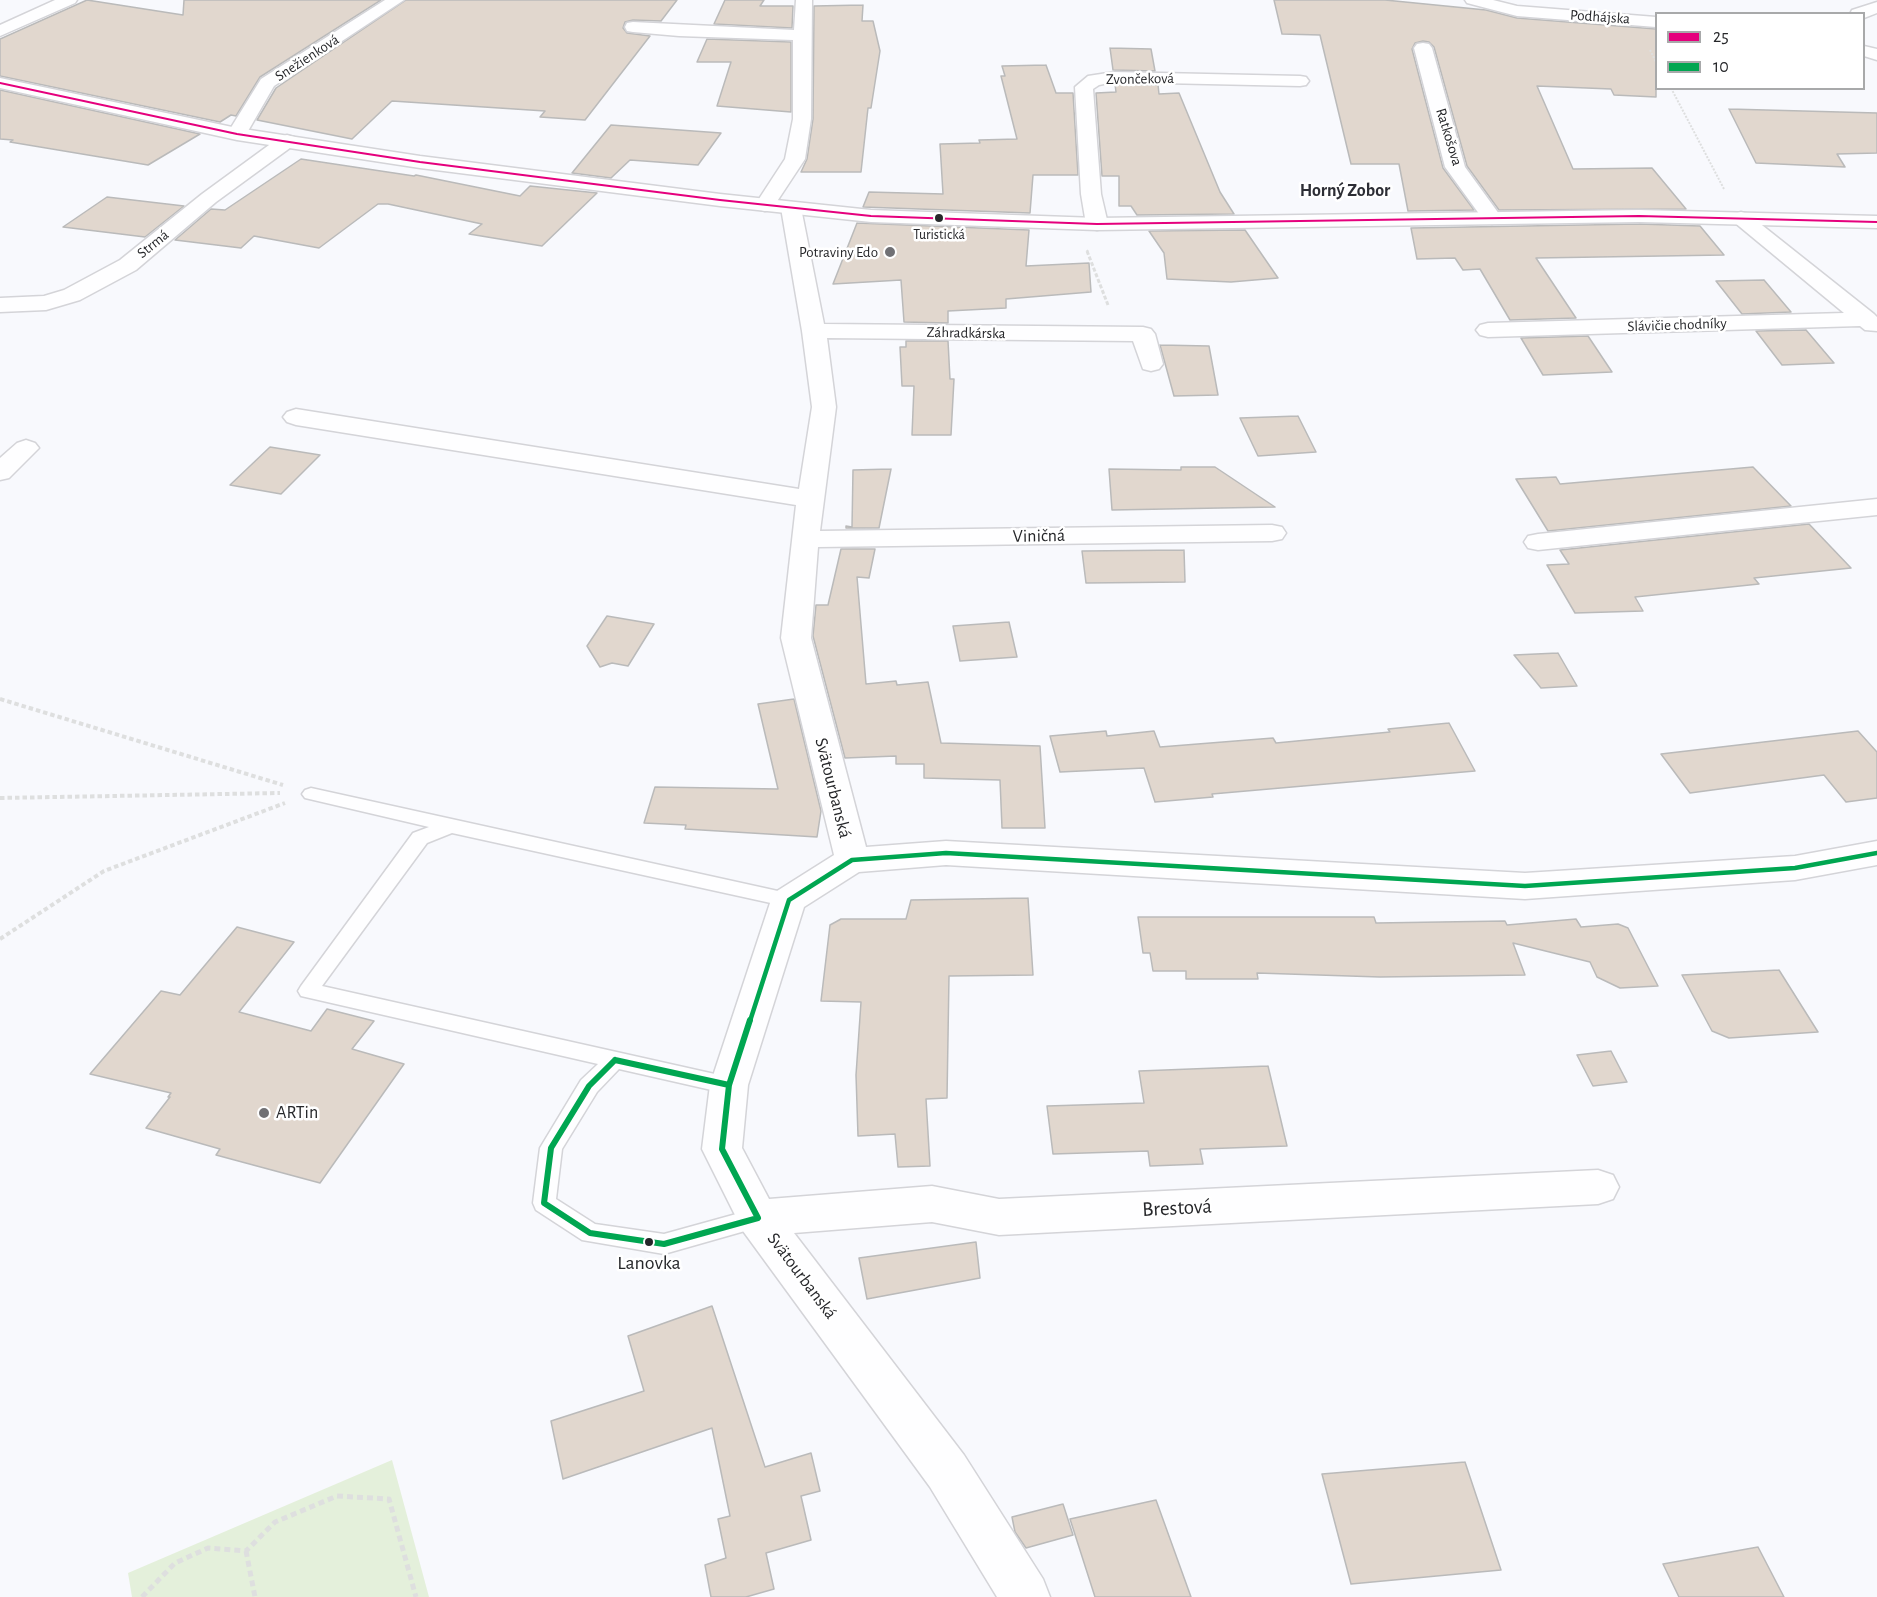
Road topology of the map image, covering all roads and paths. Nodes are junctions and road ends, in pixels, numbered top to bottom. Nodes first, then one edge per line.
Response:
1 (69, 0) edge
2 (396, 0) edge
3 (804, 0) edge
4 (1473, 0) edge
5 (1655, 22) edge
6 (633, 27) dead end
7 (0, 31) edge
8 (801, 35) junction
9 (1424, 48) dead end
10 (1299, 81) dead end
11 (0, 82) edge
12 (1672, 90) edge
13 (237, 134) junction
14 (287, 141) junction
15 (1727, 194) dead end
16 (778, 207) junction
17 (1492, 218) junction
18 (1741, 218) junction
19 (1877, 222) edge
20 (1097, 224) junction
21 (1086, 247) dead end
22 (0, 305) edge
23 (1871, 324) edge
24 (1488, 330) dead end
25 (813, 331) junction
26 (1119, 334) junction
27 (1151, 364) dead end
28 (297, 417) dead end
29 (26, 448) dead end
30 (0, 472) edge
31 (810, 499) junction
32 (1877, 507) edge
33 (1272, 533) dead end
34 (805, 539) junction
35 (1538, 542) dead end
36 (0, 699) edge
37 (311, 794) junction
38 (0, 798) edge
39 (451, 826) junction
40 (1877, 853) edge
41 (852, 860) junction
42 (789, 900) junction
43 (0, 939) edge
44 (615, 1060) junction
45 (729, 1085) junction
46 (1598, 1187) dead end
47 (758, 1218) junction
48 (246, 1551) junction
49 (142, 1597) edge
50 (255, 1597) edge
51 (416, 1597) edge
52 (1025, 1597) edge

1 - 7 street
2 - 13 street, Snežienková
3 - 8 street
4 - 5 street, Podhájska
6 - 8 street
8 - 16 street
9 - 17 street, Ratkošova
10 - 20 street, Zvončeková
11 - 13 street
12 - 15 path
13 - 14 street
14 - 16 street
14 - 22 street, Strmá
16 - 20 street
16 - 25 street, Svätourbanská
17 - 18 street
17 - 20 street
18 - 19 street
18 - 23 street, Slávičie chodníky
21 - 26 path
23 - 24 street, Slávičie chodníky
25 - 26 street, Záhradkárska
25 - 31 street, Svätourbanská
26 - 27 street, Záhradkárska
28 - 31 street
29 - 30 street
31 - 34 street, Svätourbanská
32 - 35 street
33 - 34 street, Viničná
34 - 41 street, Svätourbanská
36 - 37 path
37 - 38 path
37 - 39 lane
37 - 43 path
39 - 42 lane
39 - 44 lane
40 - 41 street
41 - 42 street, Svätourbanská
42 - 45 street, Svätourbanská
44 - 45 lane
44 - 47 lane
45 - 47 street, Svätourbanská
46 - 47 street, Brestová
47 - 52 street, Svätourbanská
48 - 49 path
48 - 50 path
48 - 51 path

